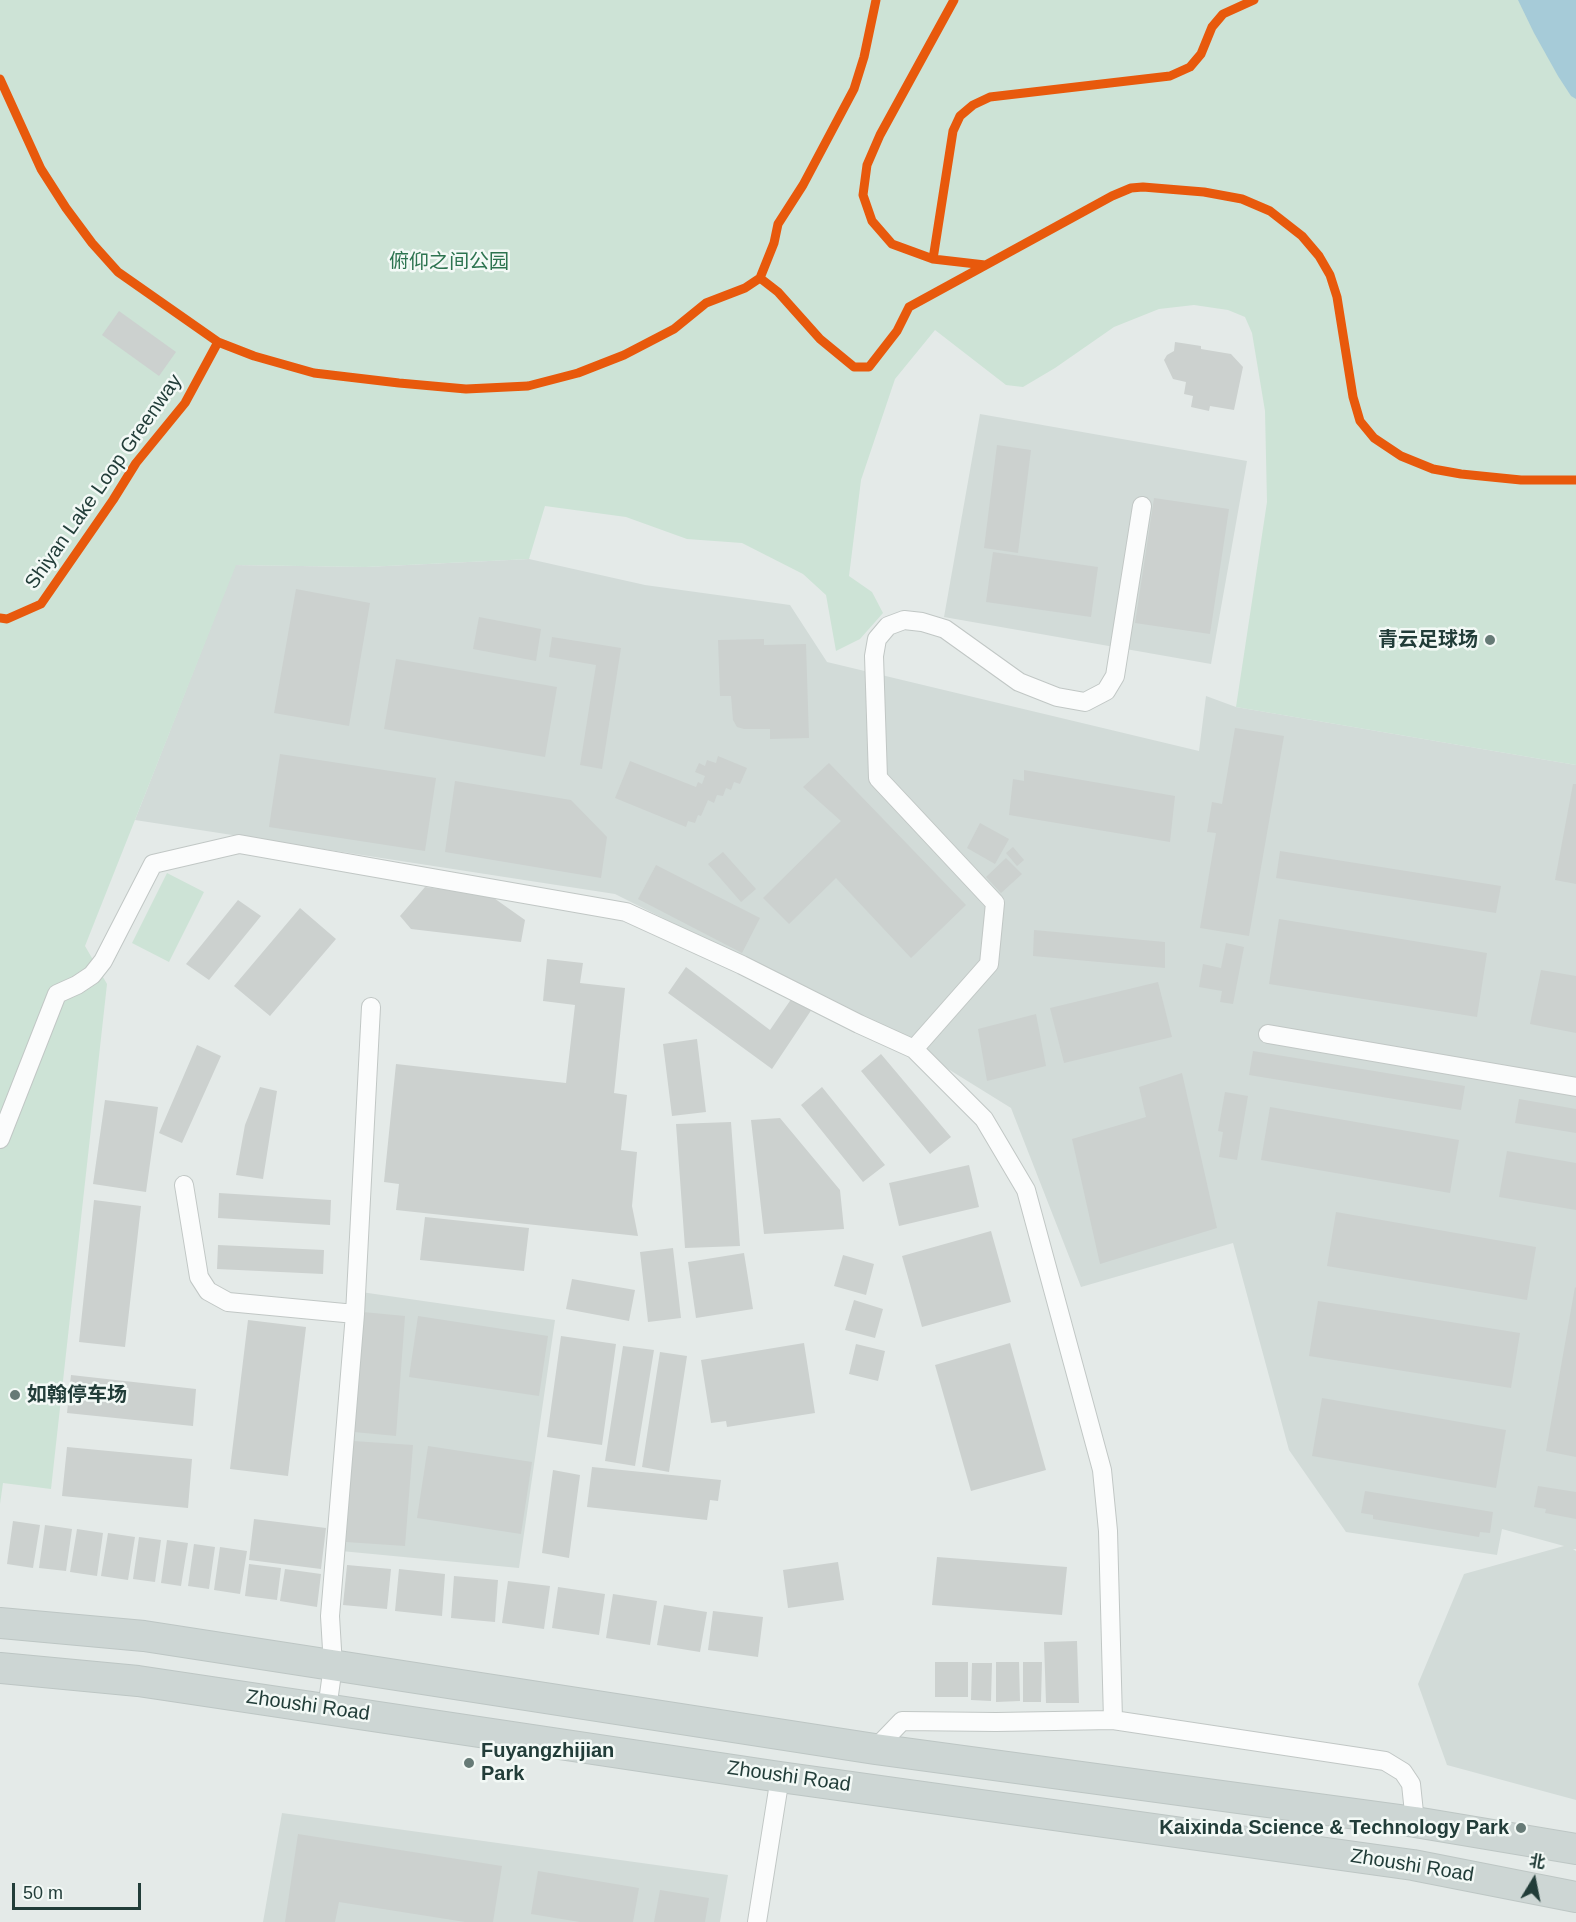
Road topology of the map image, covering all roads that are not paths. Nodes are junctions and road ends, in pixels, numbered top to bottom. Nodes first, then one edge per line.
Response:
1 (1142, 506) dead end
2 (371, 1007) dead end
3 (1268, 1034) dead end
4 (914, 1049) junction
5 (1576, 1087) edge
6 (0, 1139) edge
7 (184, 1185) dead end
8 (355, 1314) junction
9 (0, 1623) edge
10 (333, 1666) junction
11 (0, 1668) edge
12 (327, 1709) junction
13 (1113, 1720) junction
14 (875, 1749) junction
15 (780, 1776) junction
16 (1415, 1822) junction
17 (1576, 1849) edge
18 (1570, 1898) edge
19 (757, 1922) edge

1 - 4 street
2 - 8 street
3 - 5 street
4 - 6 street
4 - 13 street
7 - 8 street
8 - 10 street
9 - 10 main road, Zhoushi Road
10 - 12 street
10 - 14 main road, Zhoushi Road
11 - 12 main road, Zhoushi Road
12 - 15 main road, Zhoushi Road
13 - 14 street
13 - 16 street
14 - 16 main road, Zhoushi Road
15 - 18 main road, Zhoushi Road
15 - 19 street
16 - 17 main road, Zhoushi Road

